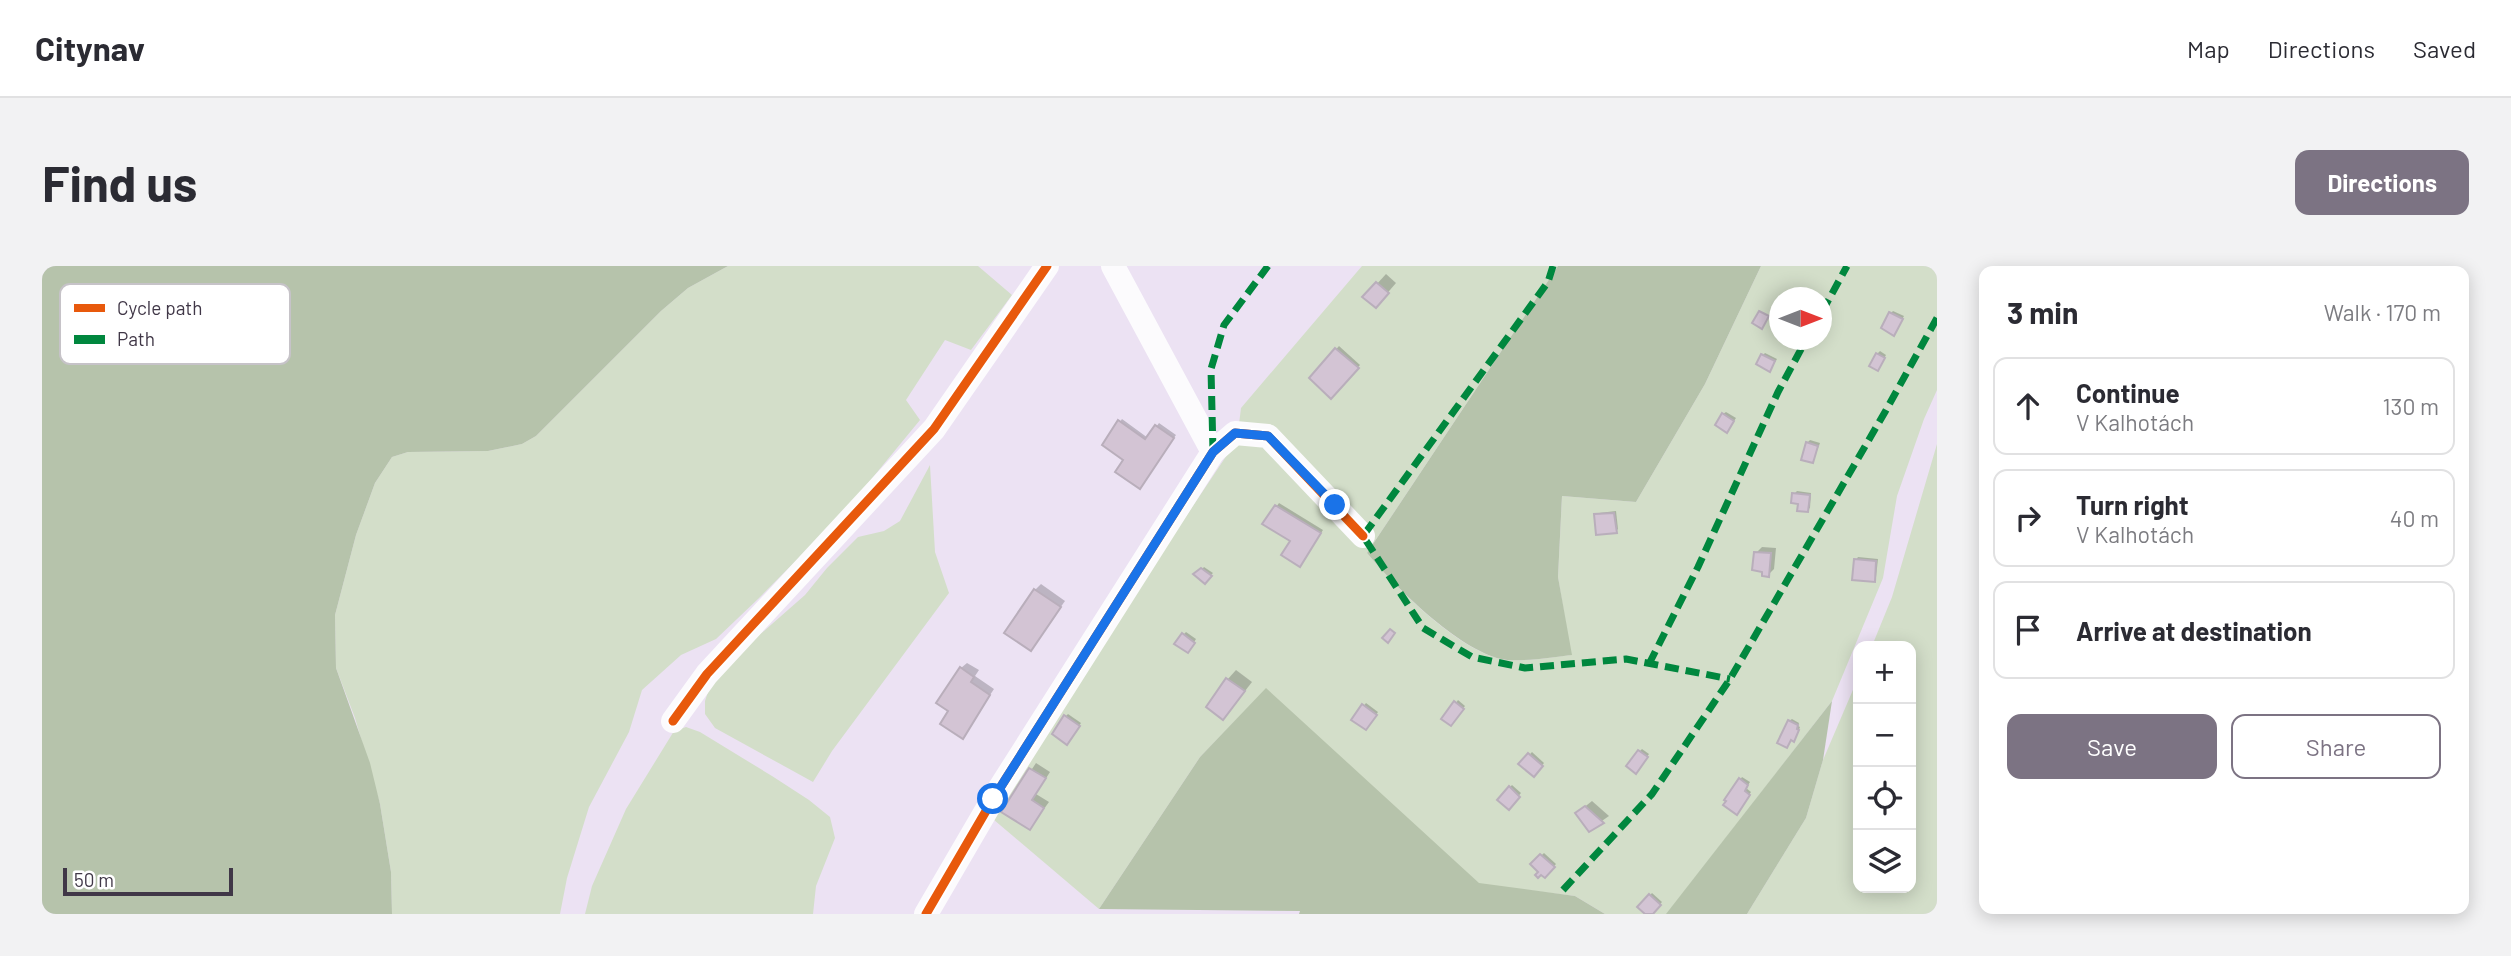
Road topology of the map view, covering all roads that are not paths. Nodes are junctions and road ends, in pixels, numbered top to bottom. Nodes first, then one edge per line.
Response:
1 (1047, 266) edge
2 (1113, 266) edge
3 (1213, 452) junction
4 (1363, 536) dead end
5 (673, 721) dead end
6 (926, 914) edge

1 - 5 street
2 - 3 street
3 - 4 street
3 - 6 street

